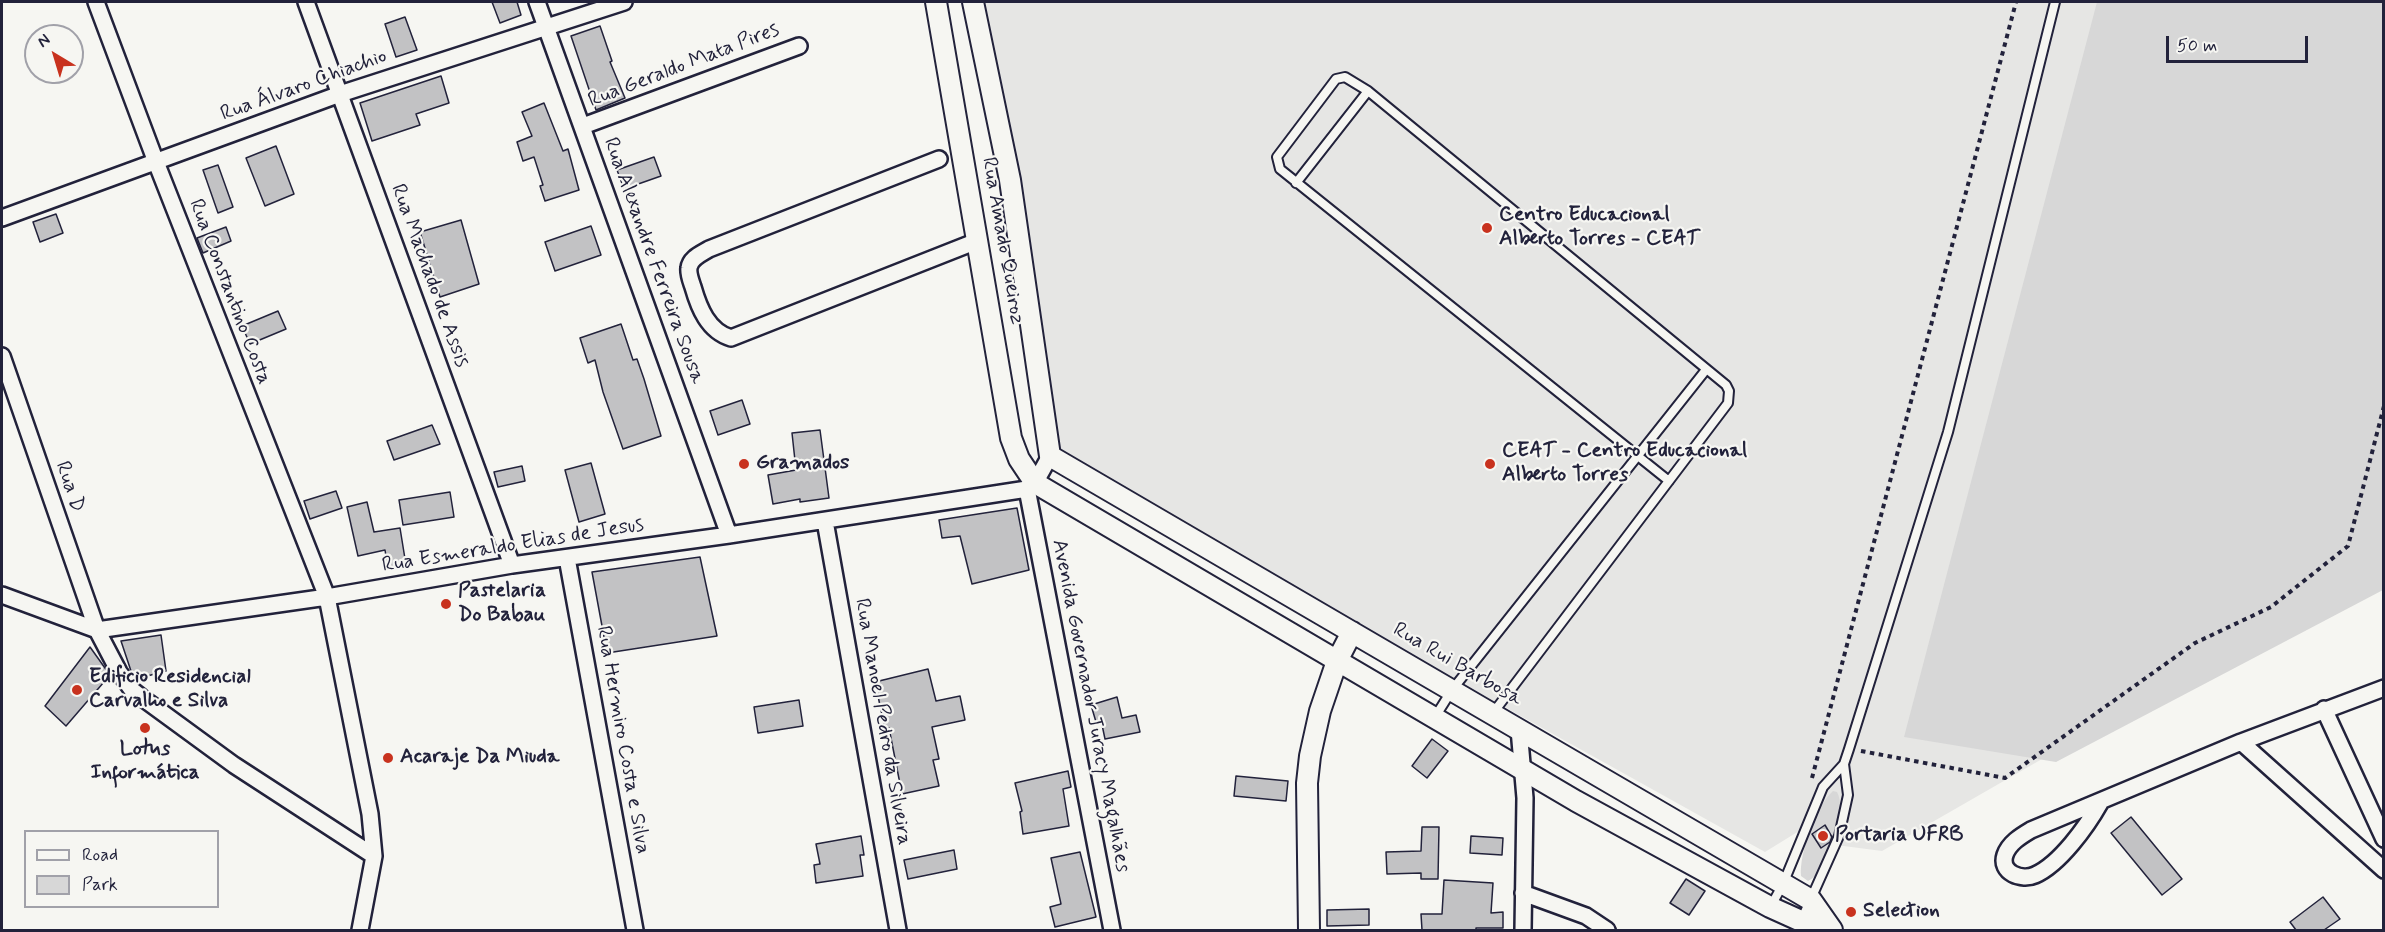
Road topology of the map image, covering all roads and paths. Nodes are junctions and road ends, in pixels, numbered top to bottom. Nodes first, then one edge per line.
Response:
1 (96, 2) edge
2 (306, 2) edge
3 (537, 2) edge
4 (624, 2) edge
5 (936, 2) edge
6 (973, 2) edge
7 (2016, 2) edge
8 (2055, 2) edge
9 (546, 26) junction
10 (799, 46) dead end
11 (1368, 91) junction
12 (340, 94) junction
13 (583, 126) junction
14 (939, 159) dead end
15 (156, 162) junction
16 (1296, 183) junction
17 (2, 218) edge
18 (977, 241) junction
19 (2, 356) edge
20 (1705, 370) junction
21 (2384, 406) edge
22 (1050, 456) junction
23 (1639, 456) junction
24 (1669, 481) junction
25 (1031, 486) junction
26 (825, 521) junction
27 (729, 535) junction
28 (567, 558) junction
29 (512, 565) junction
30 (2, 596) edge
31 (327, 597) junction
32 (97, 630) junction
33 (1352, 632) junction
34 (1337, 662) junction
35 (2384, 688) edge
36 (1452, 690) junction
37 (2324, 709) junction
38 (1493, 714) junction
39 (1434, 717) junction
40 (1519, 729) junction
41 (2241, 742) junction
42 (1849, 749) junction
43 (1844, 764) junction
44 (1524, 771) junction
45 (1811, 785) dead end
46 (2100, 803) junction
47 (2384, 839) edge
48 (374, 856) junction
49 (2384, 870) edge
50 (1783, 884) junction
51 (1523, 894) junction
52 (1811, 900) junction
53 (1770, 907) junction
54 (1801, 921) junction
55 (1830, 929) edge
56 (360, 930) edge
57 (635, 930) edge
58 (898, 930) edge
59 (1112, 930) edge
60 (1309, 930) edge
61 (1523, 930) edge
62 (1607, 930) edge

1 - 15 street, Rua Constantino Costa
2 - 12 street, Rua Machado de Assis
3 - 9 street, Rua Alexandre Ferreira Sousa
4 - 9 street, Rua Álvaro Chiachio
5 - 18 street, Rua Amado Queiroz
6 - 22 street, Rua Amado Queiroz
7 - 45 path
8 - 42 lane
9 - 12 street, Rua Álvaro Chiachio
9 - 13 street, Rua Alexandre Ferreira Sousa
10 - 13 street, Rua Geraldo Mata Pires
11 - 16 lane
11 - 16 lane
11 - 20 lane
12 - 15 street, Rua Álvaro Chiachio
12 - 29 street, Rua Machado de Assis
13 - 27 street, Rua Alexandre Ferreira Sousa
14 - 18 street
15 - 17 street, Rua Álvaro Chiachio
15 - 31 street, Rua Constantino Costa
16 - 23 lane
18 - 25 street, Rua Amado Queiroz
19 - 32 street, Rua D
20 - 23 lane
20 - 24 lane
21 - 42 path
22 - 25 street
22 - 33 street, Rua Rui Barbosa
23 - 24 lane
23 - 36 lane
24 - 38 lane
25 - 26 street, Rua Esmeraldo Elias de Jesus
25 - 34 street, Rua Rui Barbosa
25 - 59 street, Avenida Governador Juracy Magalhães
26 - 27 street, Rua Esmeraldo Elias de Jesus
26 - 58 street, Rua Manoel Pedro da Silveira
27 - 28 street, Rua Esmeraldo Elias de Jesus
28 - 29 street, Rua Esmeraldo Elias de Jesus
28 - 57 street, Rua Hermiro Costa e Silva
29 - 31 street, Rua Esmeraldo Elias de Jesus
30 - 32 street, Rua Esmeraldo Elias de Jesus
31 - 32 street, Rua Esmeraldo Elias de Jesus
31 - 48 street, Rua Constantino Costa
32 - 48 street, Rua D
33 - 34 street
33 - 36 street, Rua Rui Barbosa
34 - 39 street, Rua Rui Barbosa
34 - 60 street
35 - 37 street
36 - 38 street, Rua Rui Barbosa
36 - 39 lane
37 - 41 street
37 - 47 street
38 - 40 street, Rua Rui Barbosa
39 - 44 street, Rua Rui Barbosa
40 - 44 street
40 - 50 street, Rua Rui Barbosa
41 - 46 street
41 - 49 street
42 - 43 lane
43 - 50 lane
43 - 52 lane
44 - 51 street
44 - 53 street, Rua Rui Barbosa
46 - 46 street
48 - 56 street, Rua Constantino Costa
50 - 52 street, Rua Rui Barbosa
50 - 53 lane
51 - 61 street
51 - 62 street
52 - 54 lane
52 - 55 street, Rua Rui Barbosa
53 - 54 street, Rua Rui Barbosa
54 - 55 street, Rua Rui Barbosa

